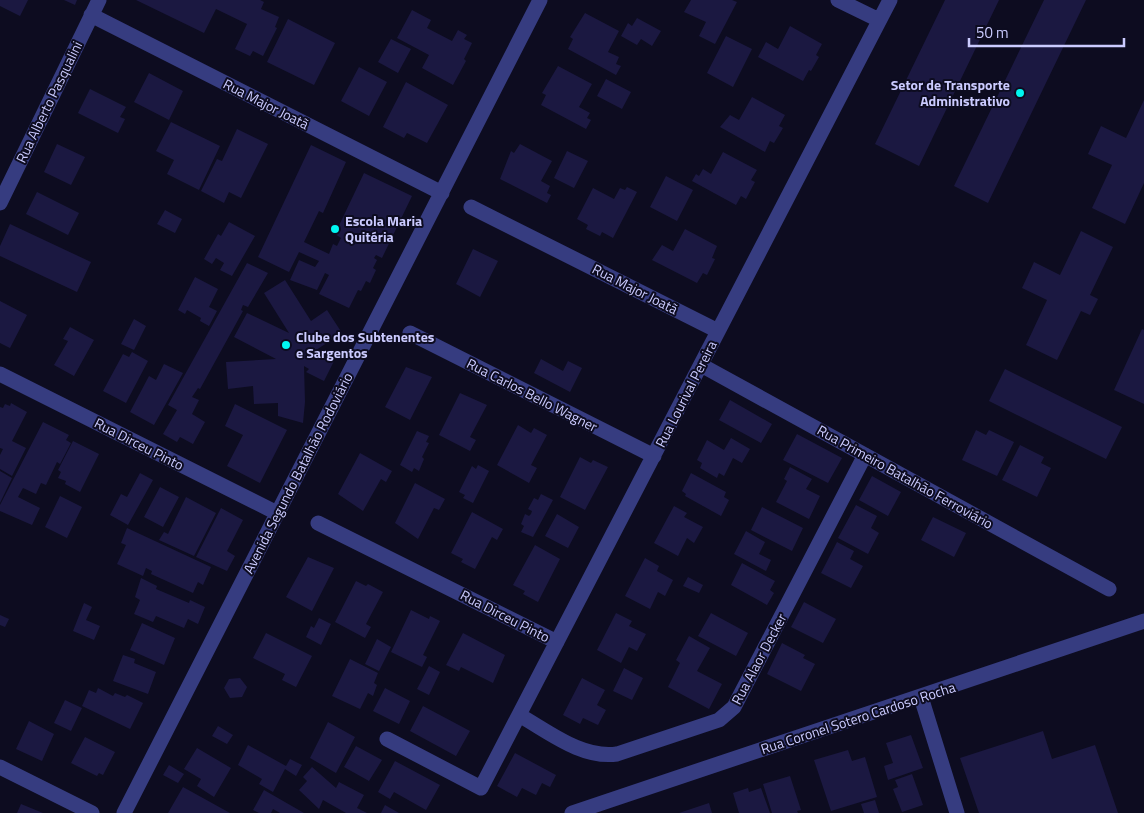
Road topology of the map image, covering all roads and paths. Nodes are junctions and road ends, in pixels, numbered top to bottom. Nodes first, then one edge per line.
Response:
1 (99, 0) edge
2 (540, 0) edge
3 (838, 0) edge
4 (890, 0) edge
5 (91, 15) junction
6 (880, 20) junction
7 (442, 192) junction
8 (0, 203) edge
9 (471, 207) dead end
10 (718, 331) junction
11 (410, 333) dead end
12 (701, 365) junction
13 (0, 374) edge
14 (865, 455) junction
15 (654, 456) junction
16 (277, 513) junction
17 (318, 523) dead end
18 (1108, 589) dead end
19 (1144, 621) edge
20 (557, 642) junction
21 (921, 697) junction
22 (519, 715) junction
23 (387, 739) dead end
24 (0, 767) edge
25 (92, 813) edge
26 (124, 813) edge
27 (572, 813) edge
28 (957, 813) edge

1 - 5 street, Rua Alberto Pasqualini
2 - 7 street, Avenida Segundo Batalhão Rodoviário
3 - 6 street
4 - 6 street, Rua Lourival Pereira
5 - 7 street, Rua Major Joatã
5 - 8 street, Rua Alberto Pasqualini
6 - 10 street, Rua Lourival Pereira
7 - 16 street, Avenida Segundo Batalhão Rodoviário
9 - 10 street, Rua Major Joatã
10 - 12 street, Rua Lourival Pereira
11 - 15 street, Rua Carlos Bello Wagner
12 - 14 street, Rua Primeiro Batalhão Ferroviário
12 - 15 street, Rua Lourival Pereira
13 - 16 street, Rua Dirceu Pinto
14 - 18 street, Rua Primeiro Batalhão Ferroviário
14 - 22 street, Rua Alaor Decker
15 - 20 street, Rua Lourival Pereira
16 - 26 street, Avenida Segundo Batalhão Rodoviário
17 - 20 street, Rua Dirceu Pinto
19 - 21 street, Rua Coronel Sotero Cardoso Rocha
20 - 22 street, Rua Lourival Pereira
21 - 27 street, Rua Coronel Sotero Cardoso Rocha
21 - 28 street
22 - 23 street, Rua Lourival Pereira
24 - 25 street

